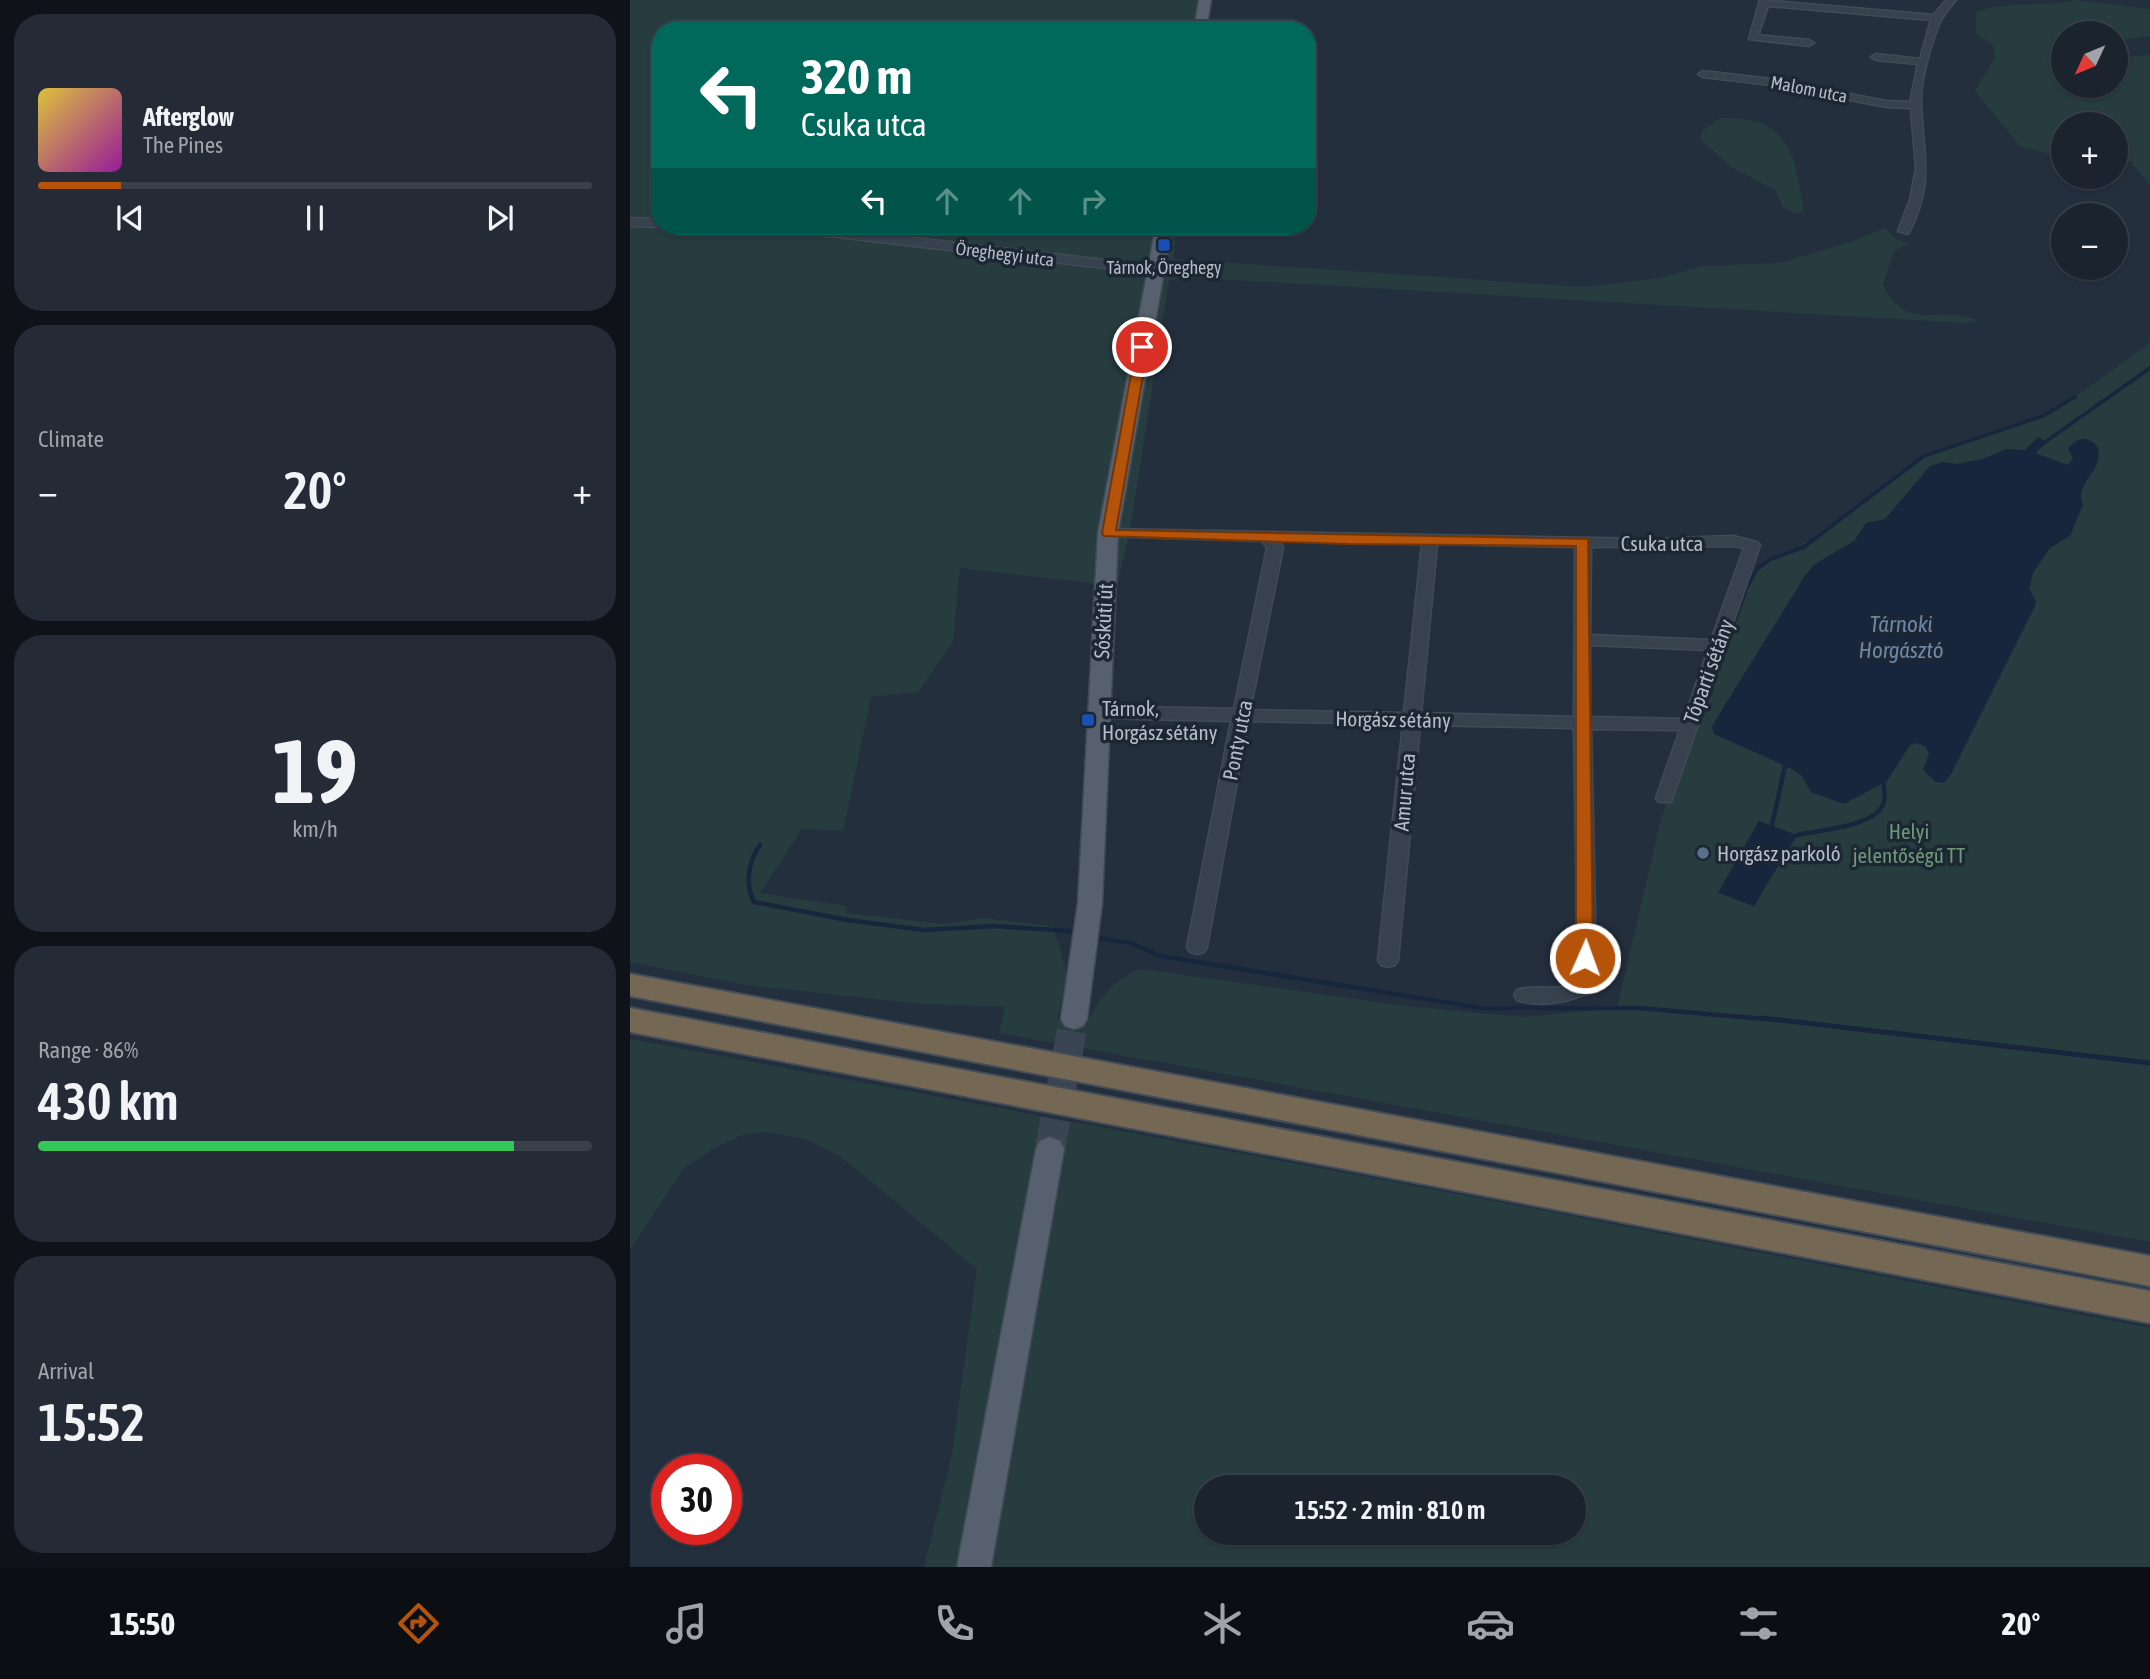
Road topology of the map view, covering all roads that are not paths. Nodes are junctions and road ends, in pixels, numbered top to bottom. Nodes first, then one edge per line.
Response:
1 (1205, 0) edge
2 (1808, 0) edge
3 (1951, 0) edge
4 (1764, 1) edge
5 (1842, 9) junction
6 (1937, 18) junction
7 (1202, 21) edge
8 (1809, 43) dead end
9 (1876, 57) dead end
10 (1923, 62) junction
11 (1703, 74) dead end
12 (1914, 105) junction
13 (630, 222) edge
14 (651, 223) edge
15 (1904, 231) dead end
16 (854, 235) edge
17 (1162, 235) edge
18 (1156, 270) junction
19 (1108, 533) junction
20 (1266, 536) junction
21 (1430, 540) junction
22 (1583, 542) junction
23 (1752, 545) joint
24 (1583, 640) junction
25 (1717, 645) junction
26 (1098, 712) junction
27 (1242, 716) junction
28 (1410, 719) junction
29 (1582, 723) junction
30 (1688, 725) junction
31 (1665, 798) dead end
32 (1197, 947) dead end
33 (1388, 960) dead end
34 (630, 985) edge
35 (1524, 995) dead end
36 (1074, 1019) tunnel mouth
37 (630, 1020) edge
38 (1050, 1149) tunnel mouth
39 (2150, 1271) edge
40 (2150, 1307) edge
41 (974, 1567) edge

1 - 7 main road
2 - 5 street
3 - 6 street
4 - 5 street
4 - 8 street
5 - 6 street
6 - 10 street
9 - 10 street
10 - 12 street
11 - 12 street, Malom utca
12 - 15 street
13 - 14 street
16 - 18 street, Öreghegyi utca
17 - 18 main road, Sóskúti út
18 - 19 main road, Sóskúti út
19 - 20 street, Csuka utca
19 - 26 main road, Sóskúti út
20 - 21 street, Csuka utca
20 - 27 street, Ponty utca
21 - 22 street, Csuka utca
21 - 28 street, Amur utca
22 - 23 street, Csuka utca
22 - 24 street
23 - 25 street, Tóparti sétány
24 - 25 street
24 - 29 street
25 - 30 street, Tóparti sétány
26 - 27 street, Horgász sétány
26 - 36 main road, Sóskúti út
27 - 28 street, Horgász sétány
27 - 32 street, Ponty utca
28 - 29 street, Horgász sétány
28 - 33 street, Amur utca
29 - 30 street, Horgász sétány
29 - 35 street
30 - 31 street, Tóparti sétány
34 - 39 highway
37 - 40 highway
38 - 41 main road

